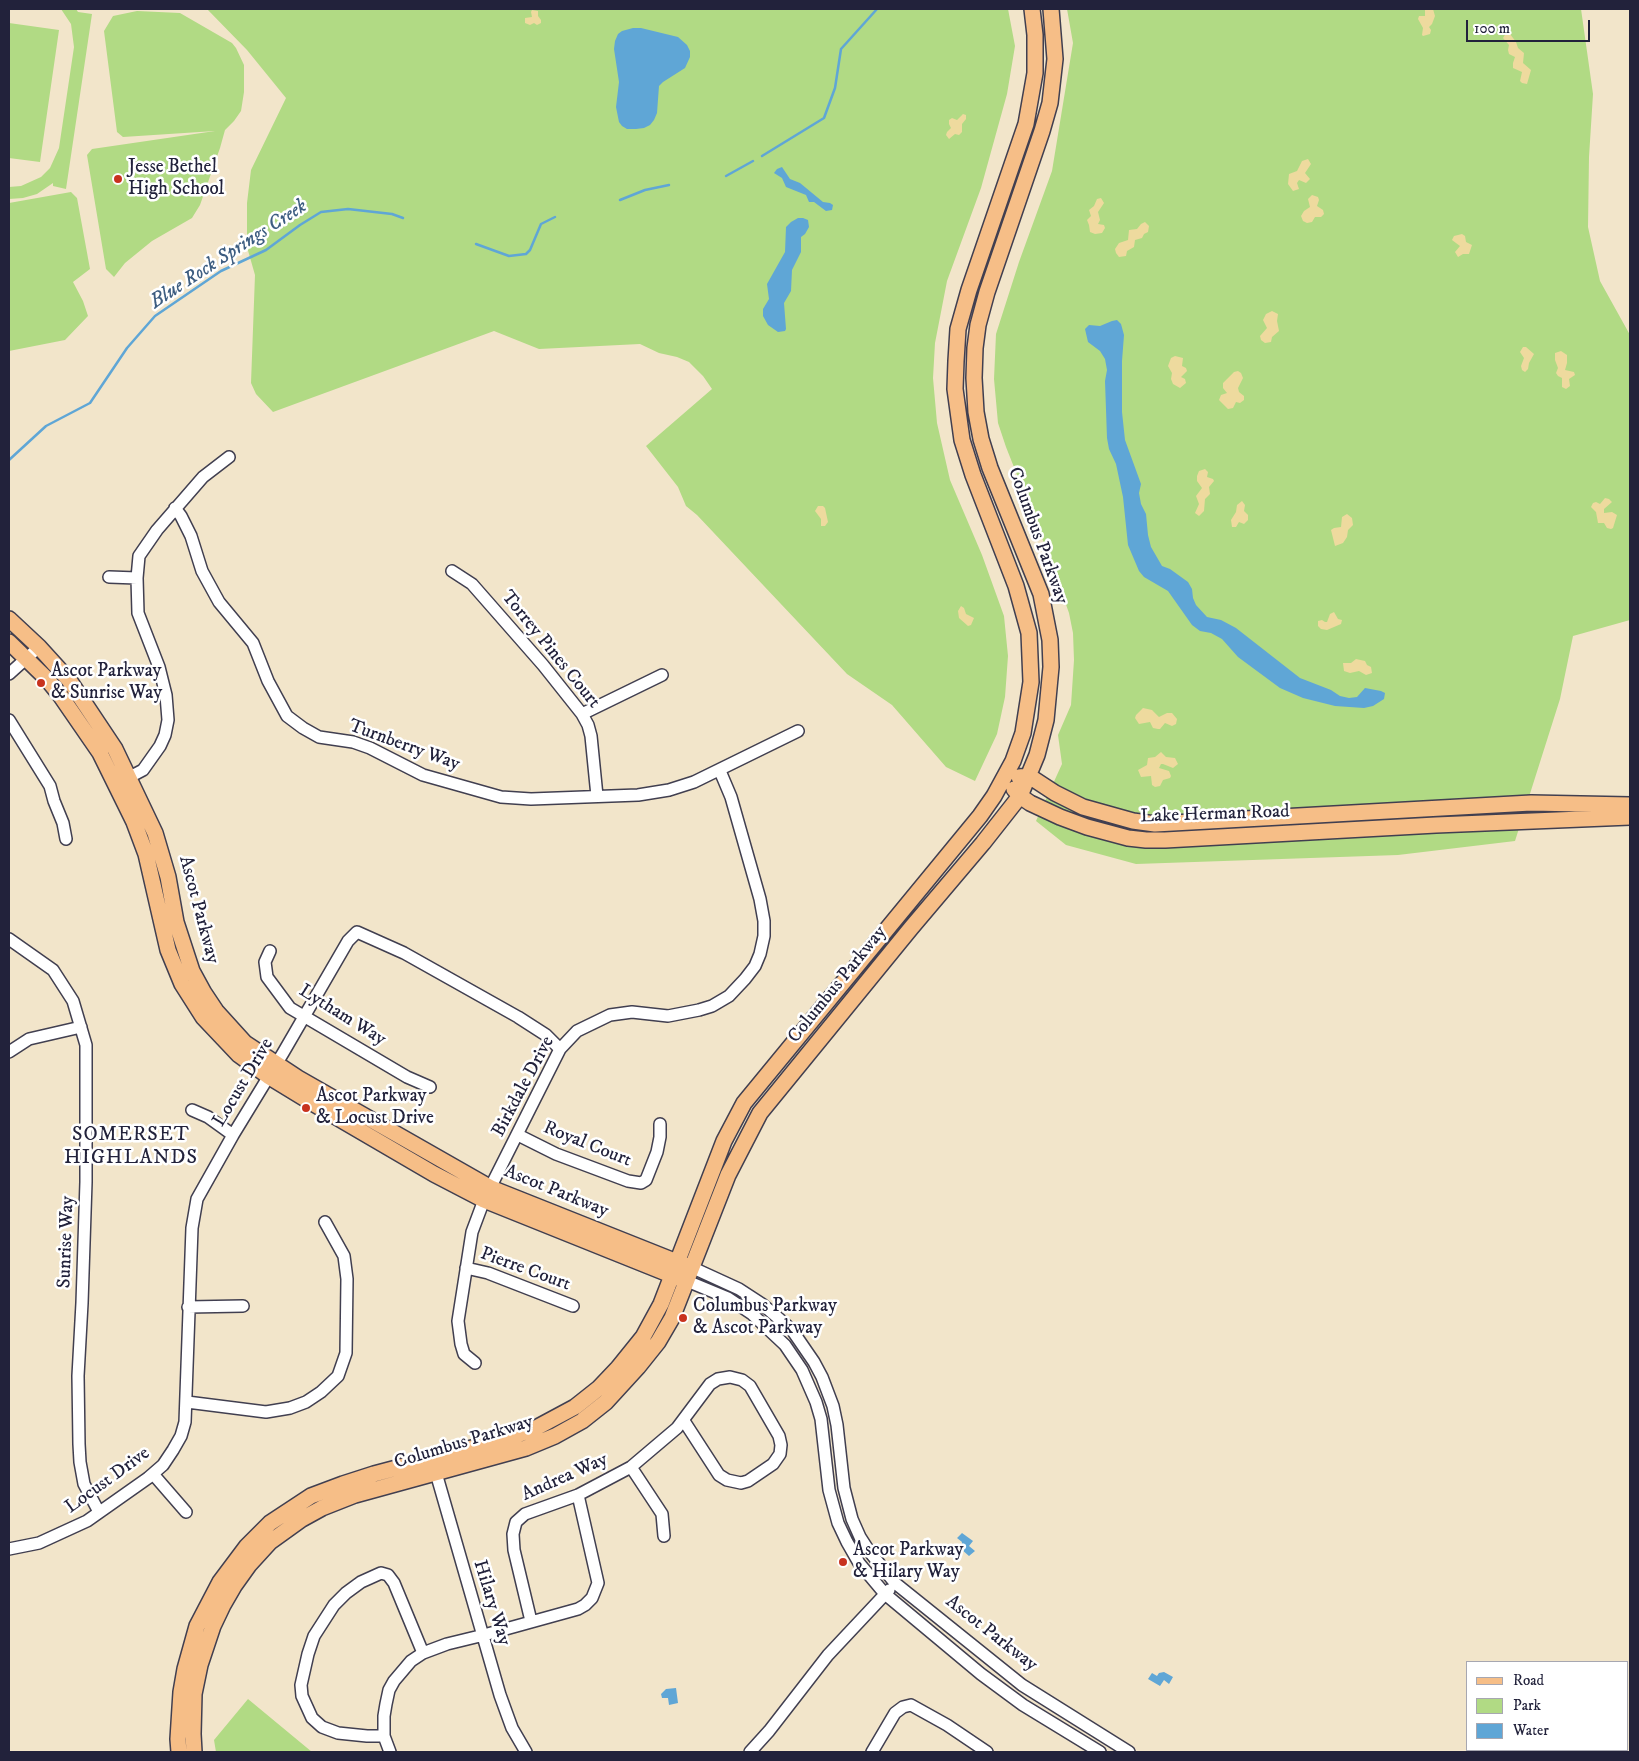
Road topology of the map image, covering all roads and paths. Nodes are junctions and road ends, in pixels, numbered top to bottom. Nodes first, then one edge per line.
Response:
1 (1032, 9) edge
2 (1051, 9) edge
3 (229, 457) dead end
4 (175, 508) junction
5 (452, 570) dead end
6 (109, 576) dead end
7 (137, 578) junction
8 (9, 619) edge
9 (9, 642) edge
10 (39, 647) junction
11 (26, 658) junction
12 (9, 674) edge
13 (662, 676) dead end
14 (582, 714) junction
15 (9, 720) edge
16 (798, 730) dead end
17 (13, 736) edge
18 (720, 771) junction
19 (1028, 776) junction
20 (1005, 778) junction
21 (122, 780) junction
22 (596, 796) junction
23 (1020, 796) junction
24 (1630, 805) edge
25 (1630, 817) edge
26 (66, 839) dead end
27 (9, 939) edge
28 (270, 951) dead end
29 (304, 1017) junction
30 (81, 1027) junction
31 (560, 1050) junction
32 (9, 1052) edge
33 (272, 1070) junction
34 (430, 1087) dead end
35 (192, 1110) dead end
36 (660, 1124) dead end
37 (233, 1135) junction
38 (518, 1135) junction
39 (488, 1194) junction
40 (325, 1222) dead end
41 (466, 1268) junction
42 (682, 1272) junction
43 (243, 1306) dead end
44 (573, 1306) dead end
45 (188, 1307) junction
46 (475, 1363) dead end
47 (186, 1402) junction
48 (684, 1421) junction
49 (434, 1467) junction
50 (632, 1467) junction
51 (153, 1474) junction
52 (578, 1496) junction
53 (99, 1512) junction
54 (186, 1512) dead end
55 (664, 1536) dead end
56 (9, 1549) edge
57 (895, 1583) junction
58 (885, 1594) junction
59 (531, 1621) junction
60 (484, 1635) junction
61 (423, 1653) junction
62 (384, 1736) junction
63 (1124, 1751) edge
64 (179, 1752) edge
65 (194, 1752) edge
66 (390, 1752) edge
67 (526, 1752) edge
68 (750, 1752) edge
69 (872, 1752) edge
70 (987, 1752) edge
71 (1100, 1752) edge

1 - 20 main road, Columbus Parkway
2 - 19 main road, Columbus Parkway
3 - 4 street
4 - 7 street
4 - 22 street, Turnberry Way
5 - 14 street, Torrey Pines Court
6 - 7 street
7 - 21 street
8 - 10 main road, Ascot Parkway
9 - 11 main road, Ascot Parkway
10 - 11 street
10 - 21 main road, Ascot Parkway
11 - 12 street
11 - 21 main road, Ascot Parkway
13 - 14 street
14 - 22 street, Torrey Pines Court
15 - 17 street
16 - 18 street, Turnberry Way
17 - 26 street
18 - 22 street, Turnberry Way
18 - 31 street, Birkdale Drive
19 - 20 main road
19 - 23 main road, Columbus Parkway
19 - 24 main road, Lake Herman Road
20 - 23 main road, Lake Herman Road
20 - 42 main road, Columbus Parkway
21 - 33 main road, Ascot Parkway
23 - 25 main road, Lake Herman Road
23 - 42 main road, Columbus Parkway
27 - 30 street, Sunrise Way
28 - 29 street, Lytham Way
29 - 31 street, Locust Drive
29 - 33 street, Locust Drive
29 - 34 street, Lytham Way
30 - 32 street
30 - 53 street, Sunrise Way
31 - 38 street, Birkdale Drive
33 - 37 street, Locust Drive
33 - 39 main road, Ascot Parkway
35 - 37 street
36 - 38 street, Royal Court
37 - 45 street, Locust Drive
38 - 39 street, Birkdale Drive
39 - 41 street, Birkdale Drive
39 - 42 main road, Ascot Parkway
40 - 47 street
41 - 44 street, Pierre Court
41 - 46 street, Birkdale Drive
42 - 49 main road, Columbus Parkway
42 - 57 street, Ascot Parkway
42 - 58 street, Ascot Parkway
43 - 45 street
45 - 47 street, Locust Drive
47 - 51 street, Locust Drive
48 - 48 street, Andrea Way
48 - 50 street, Andrea Way
49 - 60 street, Hilary Way
49 - 64 main road, Columbus Parkway
49 - 65 main road, Columbus Parkway
50 - 52 street, Andrea Way
50 - 55 street
51 - 53 street, Locust Drive
51 - 54 street
52 - 59 street, Andrea Way
52 - 59 street
53 - 56 street, Locust Drive
57 - 58 street
57 - 63 street, Ascot Parkway
58 - 68 street
58 - 71 street, Ascot Parkway
59 - 60 street
60 - 61 street
60 - 67 street, Hilary Way
61 - 62 street
61 - 62 street
62 - 66 street
69 - 70 street

